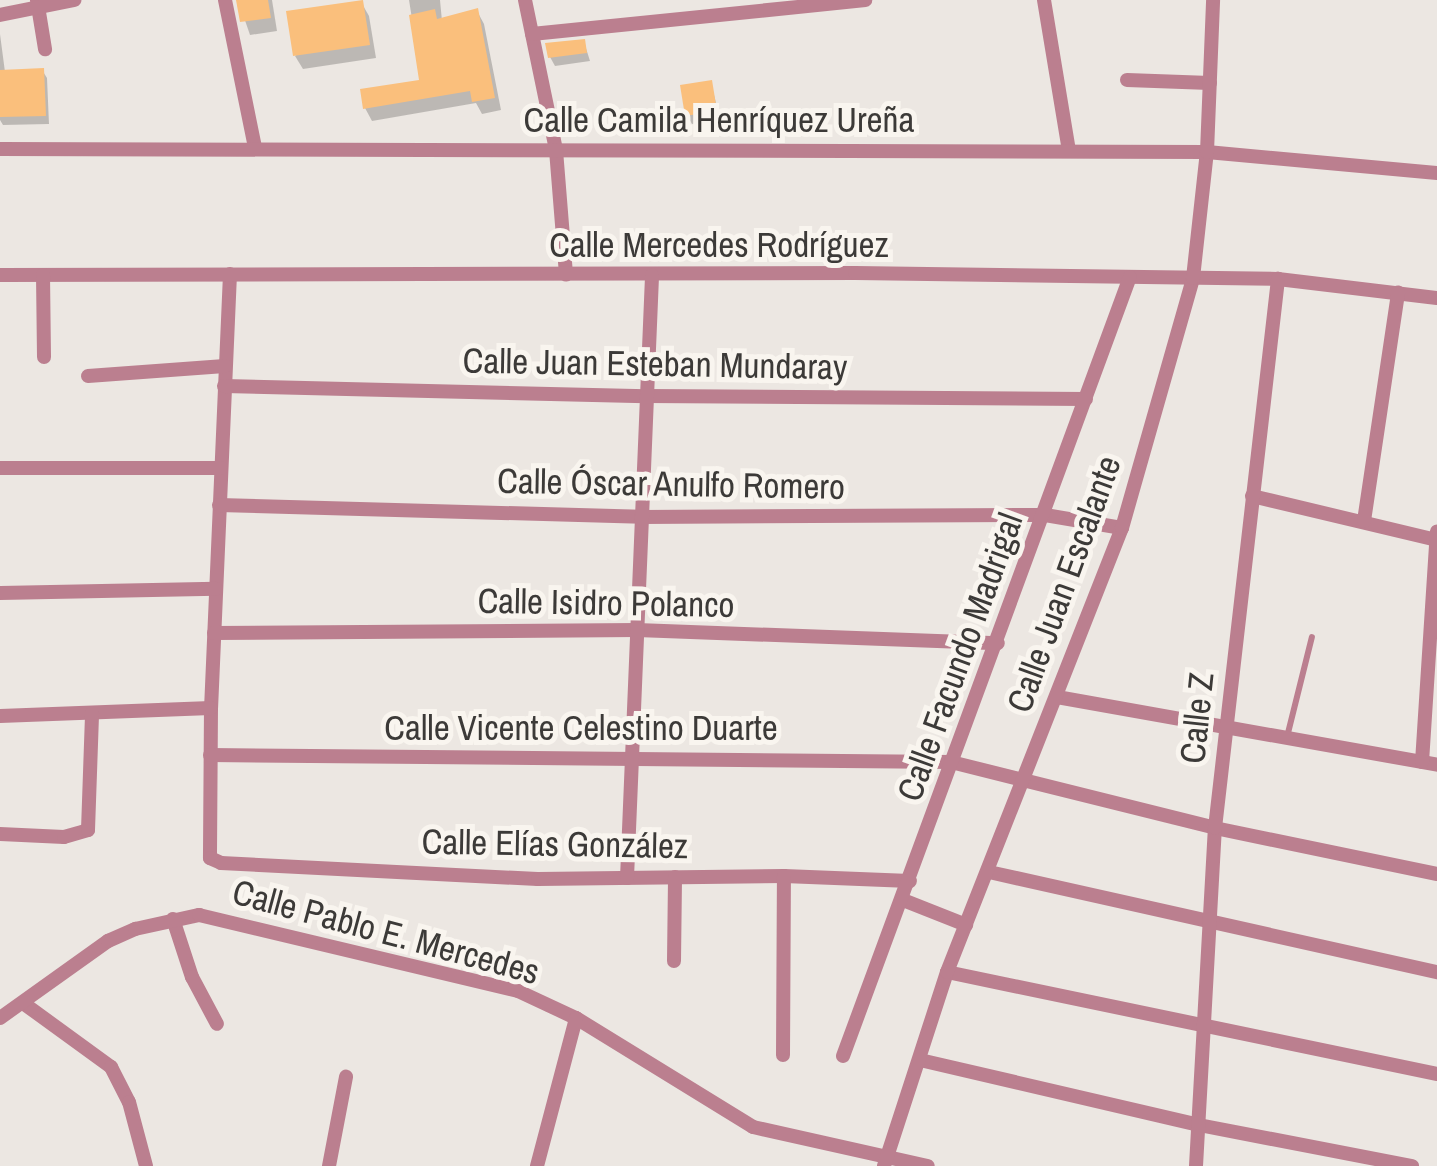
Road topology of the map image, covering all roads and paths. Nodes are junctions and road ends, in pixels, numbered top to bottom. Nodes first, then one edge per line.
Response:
1 (74, 0) edge
2 (225, 0) edge
3 (525, 0) edge
4 (865, 0) edge
5 (1044, 0) edge
6 (1213, 0) edge
7 (37, 4) edge
8 (0, 15) edge
9 (532, 34) junction
10 (45, 49) dead end
11 (1127, 80) dead end
12 (1210, 83) junction
13 (255, 147) junction
14 (0, 150) edge
15 (556, 150) junction
16 (1069, 151) junction
17 (1208, 152) junction
18 (1437, 174) edge
19 (230, 274) junction
20 (0, 275) edge
21 (43, 275) junction
22 (566, 275) junction
23 (652, 276) junction
24 (1130, 277) junction
25 (1193, 278) junction
26 (1278, 279) junction
27 (1398, 293) junction
28 (1437, 298) edge
29 (44, 357) dead end
30 (225, 366) junction
31 (88, 376) dead end
32 (224, 386) junction
33 (646, 396) junction
34 (1086, 399) junction
35 (0, 468) edge
36 (220, 468) junction
37 (1252, 496) junction
38 (219, 505) junction
39 (642, 516) junction
40 (1045, 516) junction
41 (1364, 521) junction
42 (1122, 528) junction
43 (1437, 531) edge
44 (1436, 540) edge
45 (216, 588) junction
46 (0, 593) edge
47 (637, 630) junction
48 (214, 633) junction
49 (1312, 637) dead end
50 (998, 643) junction
51 (1057, 697) junction
52 (211, 708) junction
53 (92, 713) junction
54 (0, 716) edge
55 (1226, 728) junction
56 (1286, 738) junction
57 (210, 756) junction
58 (632, 757) junction
59 (951, 762) junction
60 (1430, 763) edge
61 (1024, 783) junction
62 (1215, 828) junction
63 (0, 834) edge
64 (989, 872) junction
65 (1437, 874) edge
66 (784, 876) junction
67 (676, 877) junction
68 (627, 878) junction
69 (910, 881) junction
70 (903, 900) junction
71 (173, 919) junction
72 (1211, 924) junction
73 (966, 925) junction
74 (674, 961) dead end
75 (947, 972) junction
76 (1437, 972) edge
77 (23, 1003) junction
78 (0, 1018) edge
79 (576, 1018) junction
80 (216, 1024) dead end
81 (1207, 1025) junction
82 (783, 1055) dead end
83 (843, 1056) dead end
84 (920, 1060) junction
85 (1437, 1074) edge
86 (346, 1077) dead end
87 (1199, 1126) junction
88 (884, 1162) edge
89 (146, 1166) edge
90 (330, 1166) edge
91 (536, 1166) edge
92 (928, 1166) edge
93 (1196, 1166) edge
94 (1412, 1166) edge

1 - 7 street
2 - 13 street
3 - 9 street
4 - 9 street
5 - 16 street
6 - 12 street, Calle Juan Escalante
7 - 8 street
7 - 10 street
9 - 15 street
11 - 12 street
12 - 17 street, Calle Juan Escalante
13 - 14 street, Calle Camila Henríquez Ureña
13 - 15 street, Calle Camila Henríquez Ureña
15 - 16 street, Calle Camila Henríquez Ureña
15 - 22 street
16 - 17 street, Calle Camila Henríquez Ureña
17 - 18 street, Calle Camila Henríquez Ureña
17 - 25 street, Calle Juan Escalante
19 - 21 street, Calle Mercedes Rodríguez
19 - 22 street, Calle Mercedes Rodríguez
19 - 30 street
20 - 21 street, Calle Mercedes Rodríguez
21 - 29 street
22 - 23 street, Calle Mercedes Rodríguez
23 - 24 street, Calle Mercedes Rodríguez
23 - 33 street
24 - 25 street, Calle Mercedes Rodríguez
24 - 34 street, Calle Facundo Madrigal
25 - 26 street, Calle Mercedes Rodríguez
25 - 42 street, Calle Juan Escalante
26 - 27 street, Calle Mercedes Rodríguez
26 - 37 street, Calle Z
27 - 28 street, Calle Mercedes Rodríguez
27 - 41 street
30 - 31 street
30 - 32 street
32 - 33 street, Calle Juan Esteban Mundaray
32 - 36 street
33 - 34 street, Calle Juan Esteban Mundaray
33 - 39 street
34 - 40 street, Calle Facundo Madrigal
35 - 36 street
36 - 38 street
37 - 41 street
37 - 55 street, Calle Z
38 - 39 street, Calle Óscar Anulfo Romero
38 - 45 street
39 - 40 street, Calle Óscar Anulfo Romero
39 - 47 street
40 - 42 street, Calle Óscar Anulfo Romero
40 - 50 street, Calle Facundo Madrigal
41 - 44 street
42 - 51 street, Calle Juan Escalante
43 - 44 street
44 - 60 street
45 - 46 street
45 - 48 street
47 - 48 street, Calle Isidro Polanco
47 - 50 street, Calle Isidro Polanco
47 - 58 street
48 - 52 street
49 - 56 lane
50 - 59 street, Calle Facundo Madrigal
51 - 55 street
51 - 61 street, Calle Juan Escalante
52 - 53 street
52 - 57 street
53 - 54 street
53 - 63 street
55 - 56 street
55 - 62 street, Calle Z
56 - 60 street
57 - 58 street, Calle Vicente Celestino Duarte
57 - 68 street, Calle Elías González
58 - 59 street, Calle Vicente Celestino Duarte
58 - 68 street
59 - 61 street, Calle Vicente Celestino Duarte
59 - 69 street, Calle Facundo Madrigal
61 - 62 street, Calle Vicente Celestino Duarte
61 - 64 street, Calle Juan Escalante
62 - 65 street, Calle Vicente Celestino Duarte
62 - 72 street, Calle Z
64 - 72 street
64 - 73 street, Calle Juan Escalante
66 - 67 street, Calle Elías González
66 - 69 street, Calle Elías González
66 - 82 street
67 - 68 street, Calle Elías González
67 - 74 street
69 - 70 street, Calle Facundo Madrigal
70 - 73 street
70 - 83 street, Calle Facundo Madrigal
71 - 77 street, Calle Pablo E. Mercedes
71 - 79 street, Calle Pablo E. Mercedes
71 - 80 street
72 - 76 street
72 - 81 street, Calle Z
73 - 75 street, Calle Juan Escalante
75 - 81 street
75 - 84 street, Calle Juan Escalante
77 - 78 street, Calle Pablo E. Mercedes
77 - 89 street
79 - 88 street, Calle Pablo E. Mercedes
79 - 91 street
81 - 85 street
81 - 87 street, Calle Z
84 - 87 street
84 - 88 street, Calle Juan Escalante
86 - 90 street
87 - 93 street, Calle Z
87 - 94 street
88 - 92 street, Calle Pablo E. Mercedes

